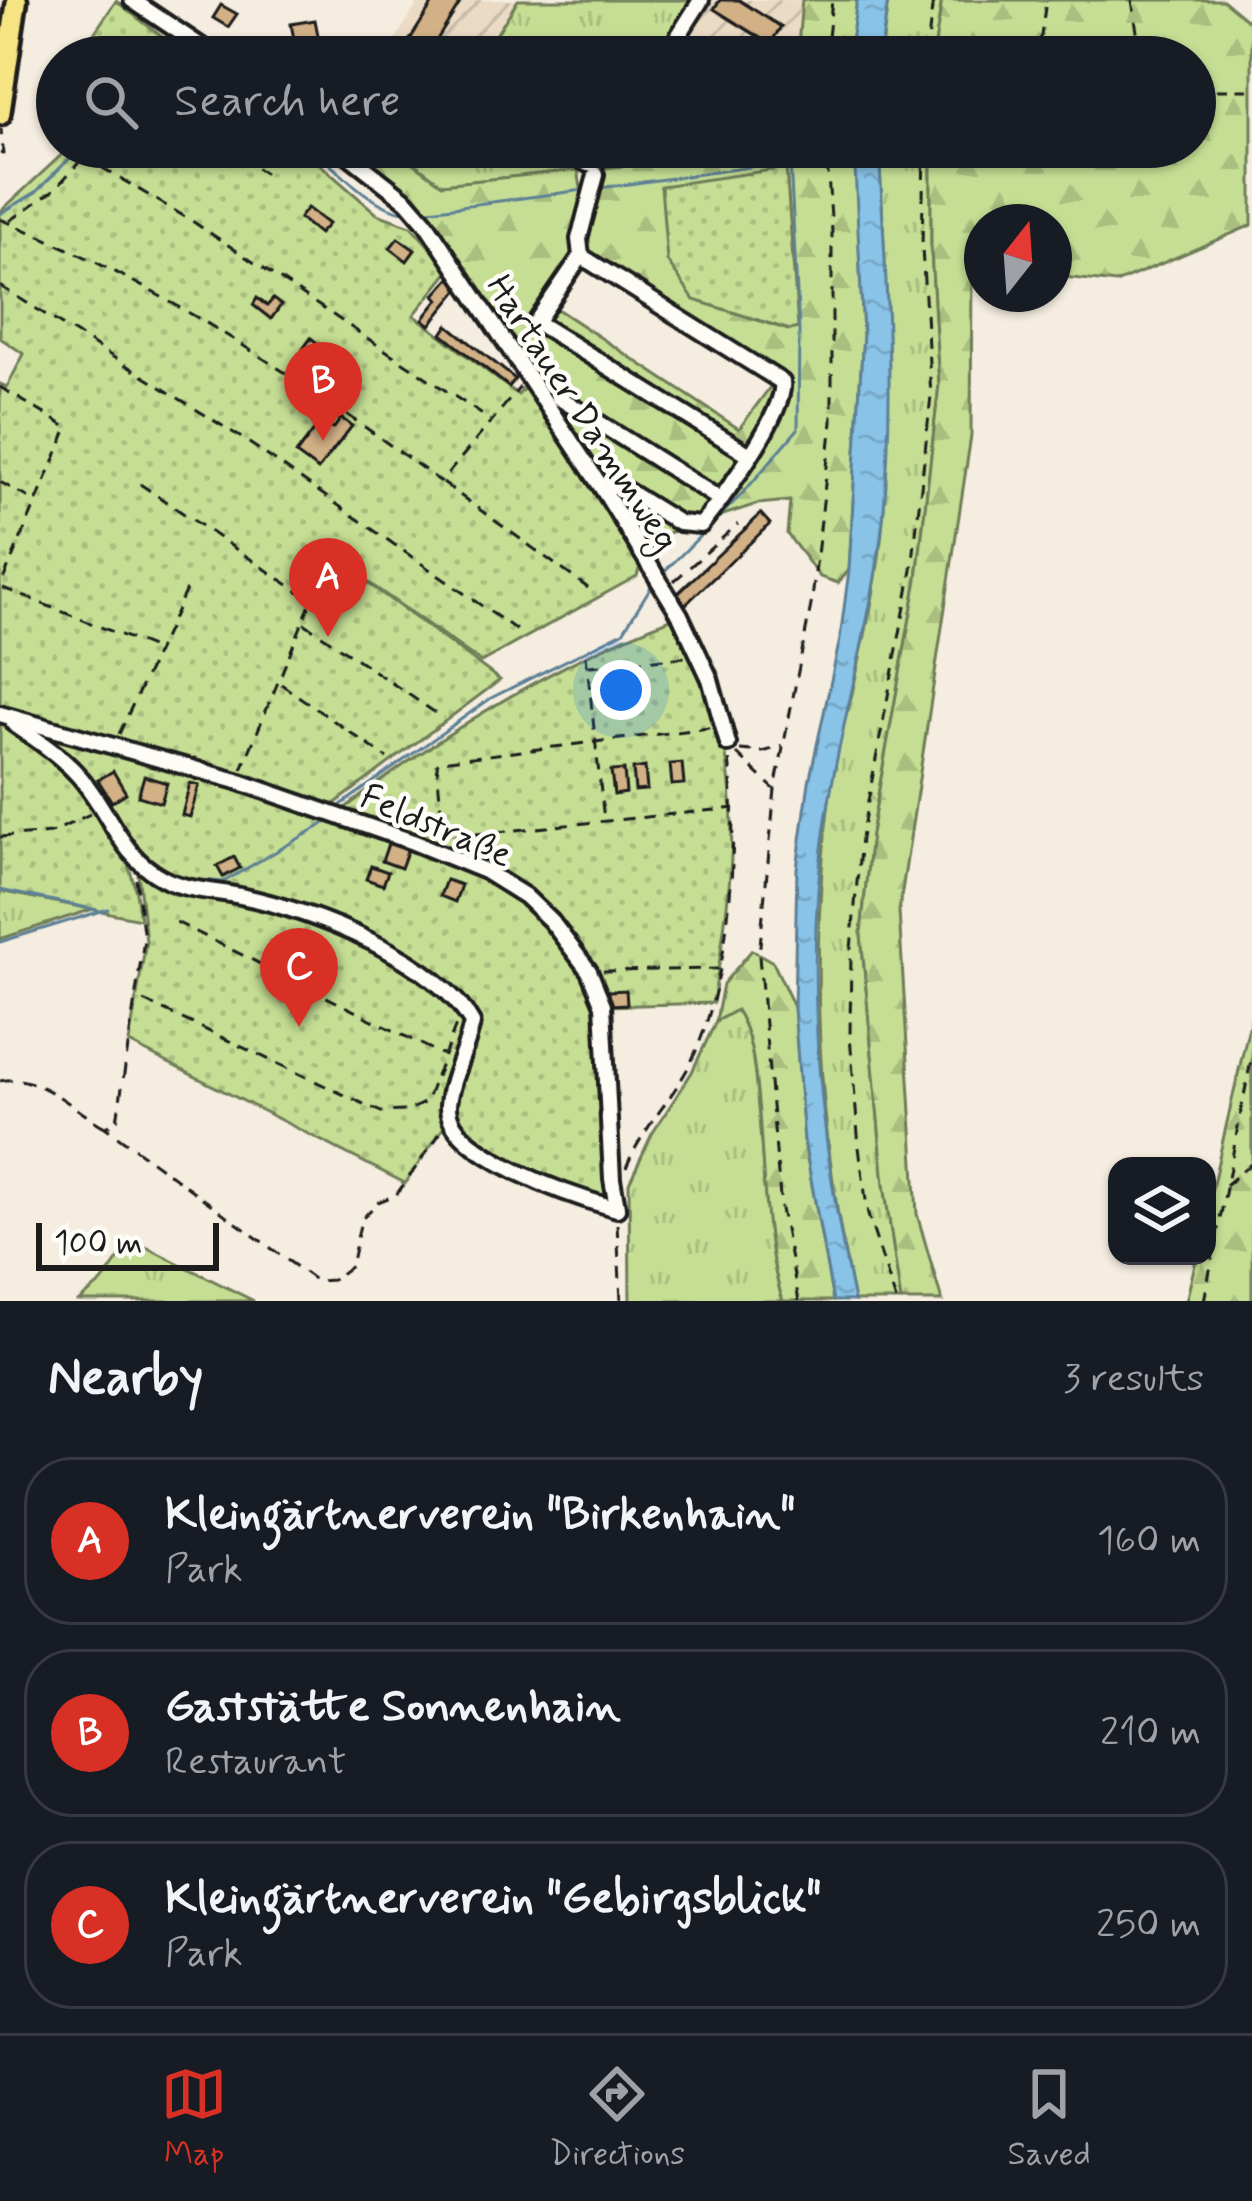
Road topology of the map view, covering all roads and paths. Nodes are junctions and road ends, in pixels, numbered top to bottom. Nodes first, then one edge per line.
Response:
1 (16, 0) edge
2 (132, 0) edge
3 (701, 0) edge
4 (832, 0) edge
5 (933, 0) edge
6 (1046, 0) edge
7 (1132, 0) edge
8 (186, 36) edge
9 (678, 36) edge
10 (828, 36) edge
11 (929, 36) edge
12 (1041, 36) edge
13 (1138, 36) edge
14 (1216, 90) edge
15 (1252, 90) edge
16 (0, 118) edge
17 (2, 154) edge
18 (74, 168) edge
19 (102, 168) edge
20 (256, 168) edge
21 (364, 168) edge
22 (826, 168) edge
23 (924, 168) edge
24 (265, 173) dead end
25 (596, 176) dead end
26 (0, 220) edge
27 (8, 222) junction
28 (581, 256) junction
29 (0, 286) edge
30 (530, 377) junction
31 (0, 387) edge
32 (558, 397) dead end
33 (491, 421) junction
34 (750, 455) junction
35 (0, 482) edge
36 (441, 482) junction
37 (140, 484) dead end
38 (604, 491) junction
39 (721, 500) junction
40 (37, 502) junction
41 (738, 524) dead end
42 (189, 583) dead end
43 (659, 583) junction
44 (0, 587) edge
45 (588, 588) dead end
46 (302, 622) junction
47 (522, 634) dead end
48 (158, 650) junction
49 (586, 655) dead end
50 (686, 657) dead end
51 (587, 666) junction
52 (278, 682) junction
53 (2, 716) edge
54 (443, 718) dead end
55 (723, 727) junction
56 (596, 742) junction
57 (728, 744) junction
58 (785, 745) junction
59 (113, 747) junction
60 (387, 758) dead end
61 (237, 781) junction
62 (775, 790) junction
63 (103, 807) junction
64 (734, 808) junction
65 (604, 821) junction
66 (0, 837) edge
67 (133, 859) junction
68 (176, 922) dead end
69 (718, 969) junction
70 (590, 971) junction
71 (144, 1001) dead end
72 (463, 1007) junction
73 (1252, 1055) edge
74 (445, 1056) junction
75 (0, 1081) edge
76 (450, 1119) junction
77 (105, 1127) junction
78 (1252, 1163) edge
79 (625, 1172) dead end
80 (1224, 1186) junction
81 (617, 1208) junction
82 (621, 1301) edge
83 (799, 1301) edge
84 (896, 1301) edge
85 (1204, 1301) edge

1 - 16 main road
2 - 8 street
3 - 9 street
4 - 10 path
5 - 11 path
6 - 12 path
7 - 13 path
14 - 15 path
16 - 17 path
18 - 27 path
19 - 33 path
20 - 24 path
21 - 30 street, Hartauer Dammweg
22 - 58 path
23 - 84 path
25 - 28 street
26 - 27 path
27 - 36 path
28 - 34 street
28 - 34 street
29 - 47 path
30 - 33 path
30 - 38 street, Hartauer Dammweg
31 - 40 path
32 - 39 street
33 - 36 path
34 - 39 street
35 - 40 path
36 - 45 path
37 - 46 path
38 - 39 street
38 - 43 street, Hartauer Dammweg
40 - 44 path
41 - 43 path
42 - 48 path
43 - 55 street, Hartauer Dammweg
44 - 48 path
46 - 52 path
46 - 54 path
48 - 59 path
49 - 51 path
50 - 51 path
51 - 56 path
52 - 60 path
52 - 61 path
53 - 59 street, Feldstraße
53 - 63 street
55 - 56 path
55 - 57 street, Hartauer Dammweg
56 - 65 path
56 - 65 path
57 - 58 path
57 - 62 path
57 - 64 path
58 - 62 path
59 - 61 street, Feldstraße
61 - 70 street, Feldstraße
62 - 83 path
63 - 66 path
63 - 67 street
64 - 65 path
64 - 69 path
67 - 72 street
67 - 77 path
68 - 74 path
69 - 70 path
69 - 79 path
70 - 81 street, Feldstraße
71 - 74 path
72 - 74 path
72 - 76 street
73 - 80 path
75 - 77 path
76 - 77 path
76 - 81 street
78 - 80 path
80 - 85 path
81 - 82 path

